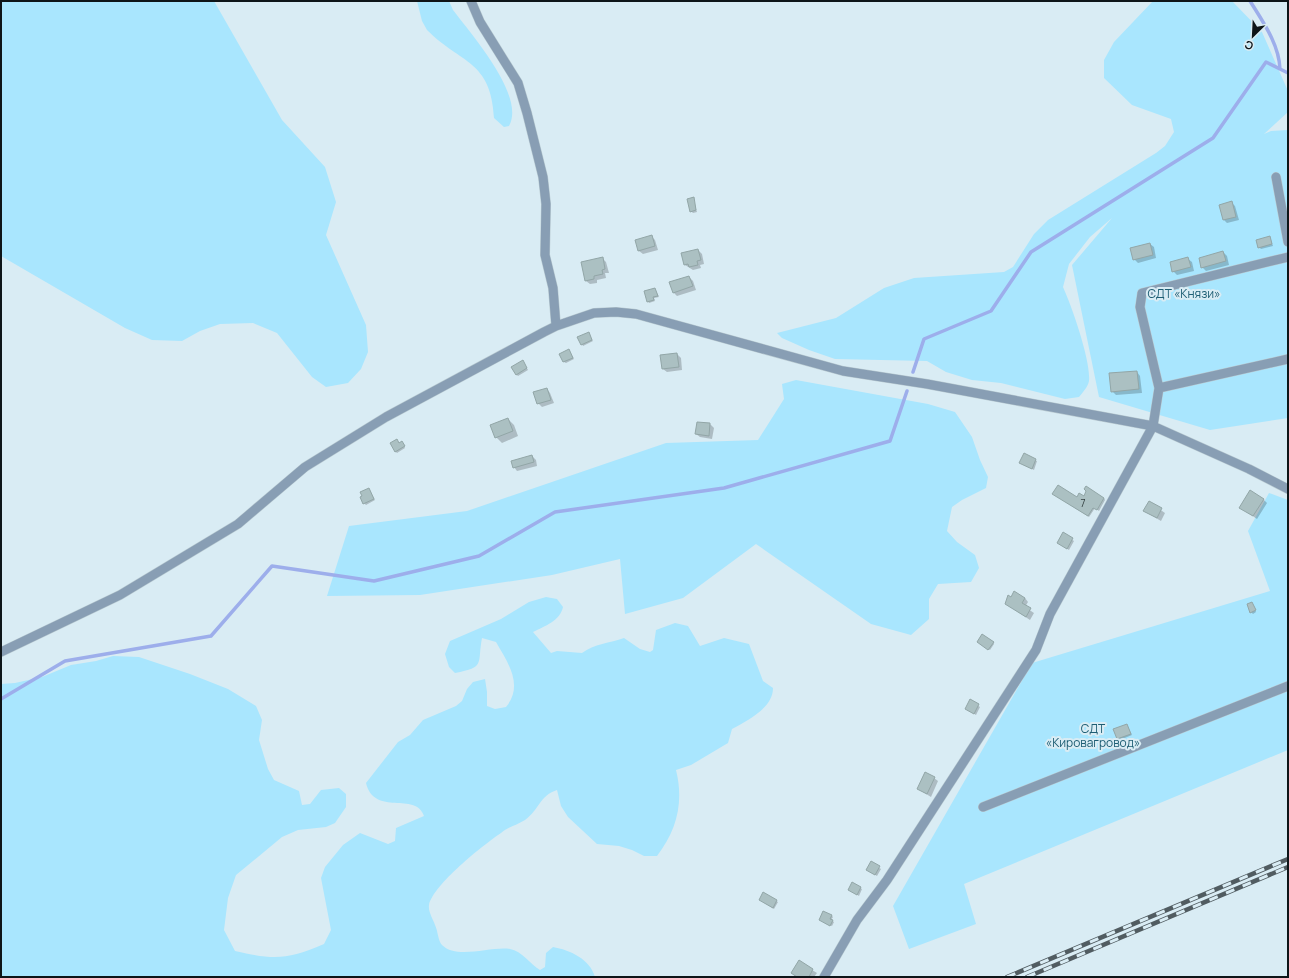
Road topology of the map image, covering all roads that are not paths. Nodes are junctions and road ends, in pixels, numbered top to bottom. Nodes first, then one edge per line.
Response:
1 (471, 1) edge
2 (1276, 176) dead end
3 (1288, 242) edge
4 (1288, 257) edge
5 (556, 326) junction
6 (1288, 359) edge
7 (1159, 388) junction
8 (1153, 426) junction
9 (1288, 489) edge
10 (1, 652) edge
11 (1288, 686) edge
12 (983, 807) dead end
13 (824, 977) edge

1 - 5 street
2 - 3 street
4 - 7 street
5 - 8 street
5 - 10 street
6 - 7 street
7 - 8 street
8 - 9 street
8 - 13 street
11 - 12 street

